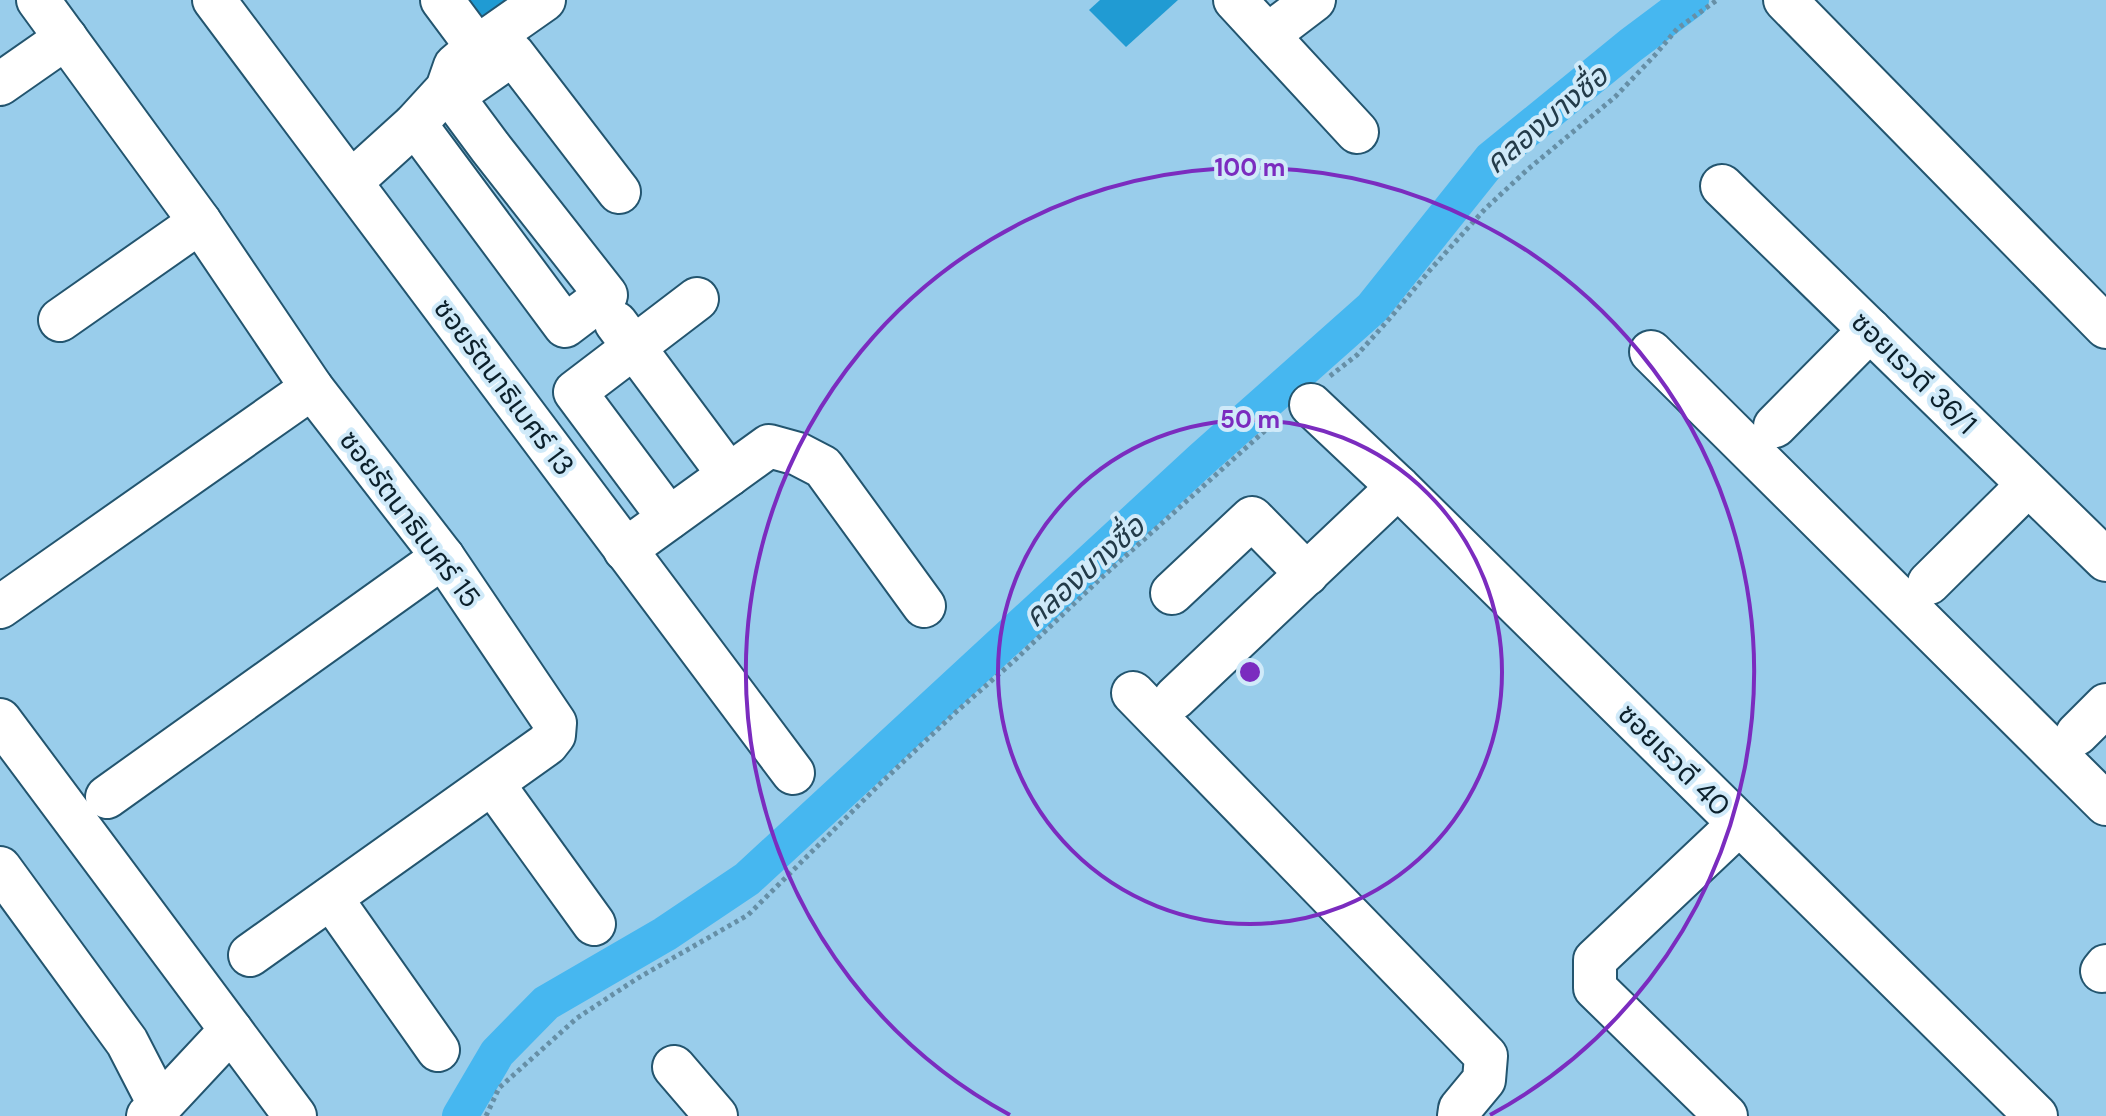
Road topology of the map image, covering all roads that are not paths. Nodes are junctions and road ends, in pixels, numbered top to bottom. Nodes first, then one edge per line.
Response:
1 (38, 0) edge
2 (214, 0) edge
3 (442, 0) edge
4 (544, 0) edge
5 (1235, 0) edge
6 (1314, 0) edge
7 (1785, 0) edge
8 (1268, 35) junction
9 (66, 38) junction
10 (477, 47) junction
11 (0, 84) edge
12 (450, 93) junction
13 (415, 124) junction
14 (1357, 132) dead end
15 (351, 182) junction
16 (1722, 186) dead end
17 (619, 192) dead end
18 (200, 222) junction
19 (697, 299) dead end
20 (599, 300) junction
21 (60, 320) dead end
22 (2106, 327) edge
23 (1870, 330) junction
24 (634, 347) junction
25 (1651, 352) dead end
26 (312, 388) junction
27 (1307, 400) road end
28 (1775, 426) dead end
29 (729, 475) junction
30 (2028, 485) junction
31 (1398, 487) junction
32 (669, 518) junction
33 (625, 550) junction
34 (443, 557) junction
35 (2106, 560) edge
36 (1307, 574) junction
37 (1929, 583) dead end
38 (1172, 593) dead end
39 (924, 606) dead end
40 (0, 607) edge
41 (1133, 693) dead end
42 (1175, 698) dead end
43 (2106, 705) edge
44 (0, 720) edge
45 (2077, 734) dead end
46 (793, 773) dead end
47 (493, 784) junction
48 (107, 797) dead end
49 (2106, 804) edge
50 (1739, 824) junction
51 (0, 868) edge
52 (331, 898) junction
53 (594, 924) dead end
54 (250, 955) dead end
55 (231, 1030) junction
56 (438, 1050) dead end
57 (674, 1067) dead end
58 (154, 1111) edge
59 (295, 1116) edge
60 (716, 1116) edge
61 (1459, 1116) edge
62 (1726, 1116) edge
63 (2036, 1116) edge

1 - 9 street, ซอยรัตนาธิเบศร์ 15
2 - 15 street, ซอยรัตนาธิเบศร์ 13
3 - 10 street
4 - 10 street
5 - 8 street
6 - 8 street
7 - 22 street
8 - 14 street
9 - 11 street
9 - 18 street, ซอยรัตนาธิเบศร์ 15
10 - 12 street
12 - 13 street
12 - 17 street
12 - 20 street
13 - 15 street
13 - 20 street
15 - 33 street, ซอยรัตนาธิเบศร์ 13
16 - 23 street, ซอยเรวดี 36/1
18 - 21 street
18 - 26 street, ซอยรัตนาธิเบศร์ 15
19 - 24 street
20 - 24 street
23 - 28 street
23 - 30 street, ซอยเรวดี 36/1
24 - 29 street
24 - 32 street
25 - 49 street
26 - 34 street, ซอยรัตนาธิเบศร์ 15
26 - 40 street
27 - 31 street, ซอยเรวดี 40
29 - 32 street
29 - 39 street
30 - 35 street, ซอยเรวดี 36/1
30 - 37 street
31 - 36 street
31 - 50 street, ซอยเรวดี 40
32 - 33 street
33 - 46 street, ซอยรัตนาธิเบศร์ 13
34 - 47 street, ซอยรัตนาธิเบศร์ 15
34 - 48 street
36 - 38 street
36 - 42 street
41 - 61 street
43 - 45 street
44 - 55 street
47 - 52 street, ซอยรัตนาธิเบศร์ 15
47 - 53 street
50 - 62 street
50 - 63 street, ซอยเรวดี 40
51 - 58 street
52 - 54 street, ซอยรัตนาธิเบศร์ 15
52 - 56 street
55 - 58 street
55 - 59 street
57 - 60 street

